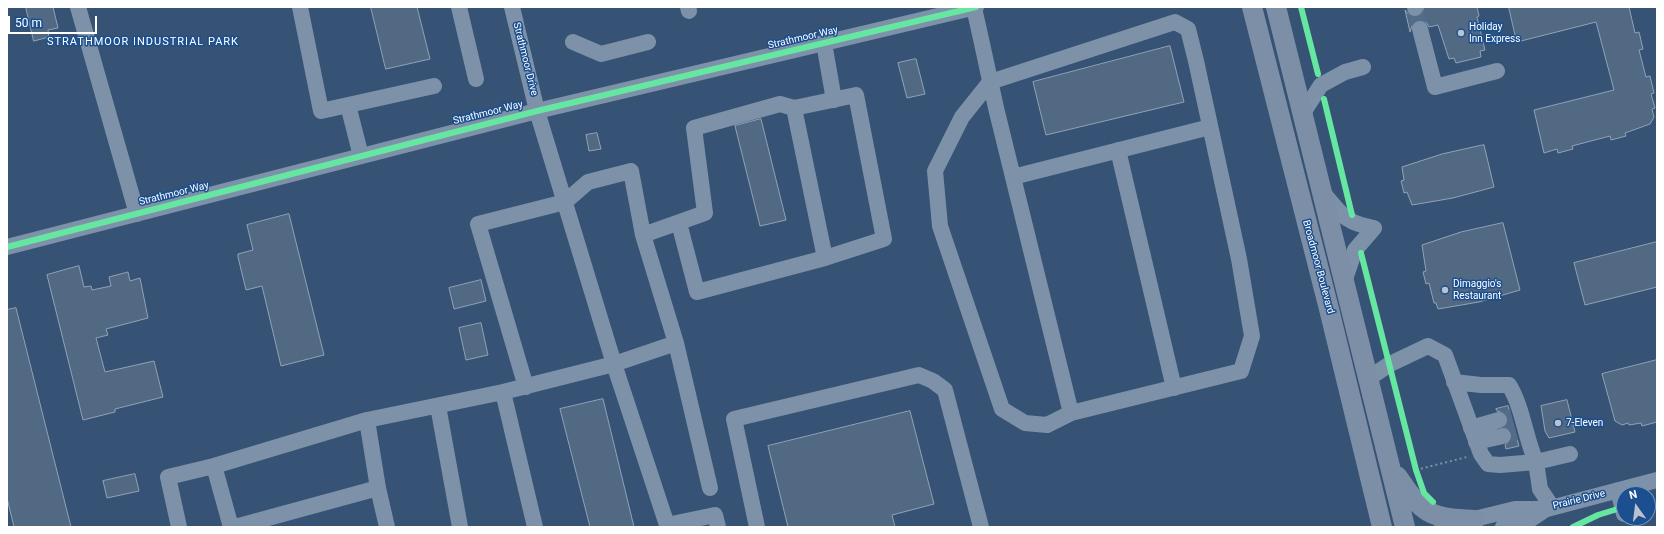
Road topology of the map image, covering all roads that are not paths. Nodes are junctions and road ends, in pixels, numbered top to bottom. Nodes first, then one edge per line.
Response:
1 (78, 7) edge
2 (300, 7) edge
3 (459, 7) edge
4 (512, 7) edge
5 (975, 7) edge
6 (1252, 7) edge
7 (1276, 7) edge
8 (1420, 29) tunnel mouth
9 (574, 42) dead end
10 (648, 42) dead end
11 (824, 43) junction
12 (1363, 67) dead end
13 (1497, 71) dead end
14 (476, 80) dead end
15 (990, 82) junction
16 (434, 86) dead end
17 (834, 100) junction
18 (348, 105) junction
19 (794, 108) junction
20 (537, 111) junction
21 (1303, 113) junction
22 (1210, 127) junction
23 (1118, 150) junction
24 (361, 156) junction
25 (1013, 177) junction
26 (1322, 191) junction
27 (565, 202) junction
28 (136, 214) junction
29 (679, 223) junction
30 (643, 235) junction
31 (7, 247) edge
32 (825, 258) junction
33 (1344, 282) junction
34 (676, 343) junction
35 (614, 364) junction
36 (1369, 378) junction
37 (1454, 382) junction
38 (526, 387) junction
39 (1174, 388) junction
40 (504, 392) junction
41 (438, 406) junction
42 (1070, 414) junction
43 (367, 420) junction
44 (1512, 425) junction
45 (1476, 441) junction
46 (1570, 454) dead end
47 (1536, 462) junction
48 (1390, 465) junction
49 (214, 466) junction
50 (1657, 480) edge
51 (1634, 486) edge
52 (378, 488) junction
53 (710, 488) dead end
54 (1616, 491) edge
55 (1550, 508) junction
56 (1475, 520) junction
57 (667, 526) edge
58 (179, 527) edge
59 (231, 527) edge
60 (235, 527) edge
61 (387, 527) edge
62 (460, 527) edge
63 (535, 527) edge
64 (718, 527) edge
65 (757, 527) edge
66 (981, 527) edge
67 (1382, 527) edge
68 (1405, 527) edge
69 (1442, 527) edge
70 (1503, 527) edge

1 - 28 street
2 - 18 street
3 - 14 street
4 - 20 street, Strathmoor Drive
5 - 11 street, Strathmoor Way
5 - 15 street
6 - 67 main road, Broadmoor Boulevard
7 - 21 main road
8 - 13 street
9 - 10 street
11 - 17 street
11 - 20 street, Strathmoor Way
12 - 21 street
15 - 22 street
15 - 25 street
15 - 42 street
16 - 18 street
17 - 19 street
17 - 32 street
18 - 24 street
19 - 29 street
19 - 32 street
20 - 24 street, Strathmoor Way
20 - 27 street, Strathmoor Drive
21 - 26 main road
22 - 23 street
22 - 39 street
23 - 25 street
23 - 39 street
24 - 28 street, Strathmoor Way
25 - 42 street
26 - 33 main road
26 - 33 street
27 - 30 street
27 - 35 street, Strathmoor Drive
27 - 38 street
28 - 31 street, Strathmoor Way
29 - 30 street
29 - 32 street
30 - 34 street
33 - 36 main road
34 - 35 street
34 - 53 street
35 - 38 street
35 - 57 street, Strathmoor Drive
36 - 37 street
36 - 48 main road
37 - 44 street
37 - 45 street
38 - 40 street
39 - 42 street
40 - 41 street
40 - 63 street
41 - 43 street
41 - 62 street
43 - 49 street
43 - 52 street
44 - 45 street
44 - 47 street
45 - 47 street
46 - 47 street
47 - 55 street
48 - 56 main road
48 - 68 main road
49 - 58 street
49 - 59 street
50 - 51 street, Prairie Drive
52 - 60 street
52 - 61 street
54 - 55 street, Prairie Drive
55 - 56 street, Prairie Drive
55 - 70 street, Prairie Drive
56 - 69 street, Prairie Drive
57 - 64 street
65 - 66 street

